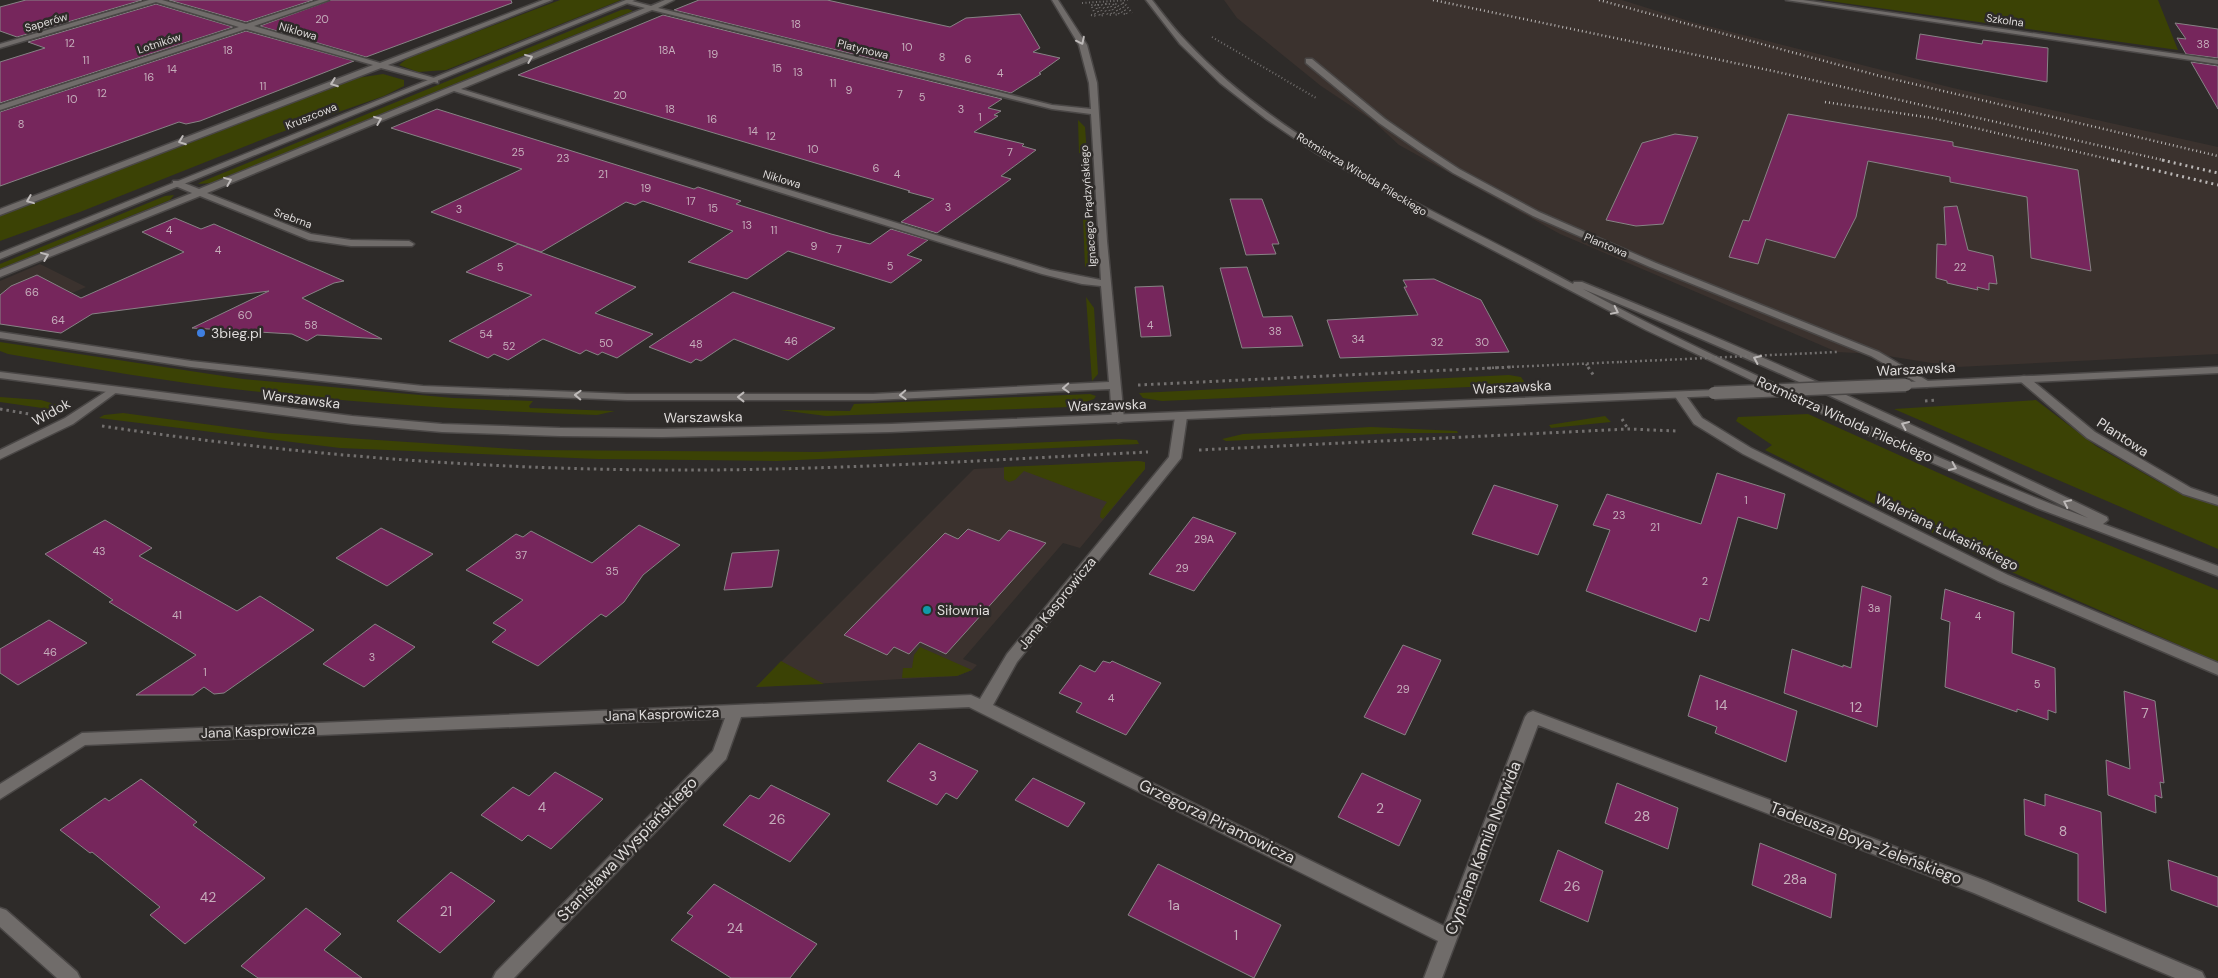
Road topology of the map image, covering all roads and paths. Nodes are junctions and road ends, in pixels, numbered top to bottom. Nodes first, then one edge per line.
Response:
1 (155, 0) edge
2 (326, 0) edge
3 (549, 0) edge
4 (671, 0) edge
5 (1055, 0) edge
6 (1149, 0) edge
7 (1790, 0) edge
8 (630, 1) edge
9 (1128, 1) edge
10 (1083, 3) dead end
11 (1086, 6) dead end
12 (652, 8) junction
13 (244, 27) junction
14 (1210, 36) dead end
15 (0, 46) edge
16 (1309, 61) dead end
17 (2218, 62) edge
18 (379, 66) junction
19 (435, 81) junction
20 (454, 89) junction
21 (1317, 98) dead end
22 (0, 108) edge
23 (1094, 112) junction
24 (176, 183) junction
25 (200, 193) junction
26 (0, 212) edge
27 (42, 238) junction
28 (409, 244) dead end
29 (0, 251) edge
30 (0, 256) edge
31 (1526, 263) junction
32 (0, 274) edge
33 (1106, 284) junction
34 (0, 335) edge
35 (1837, 352) dead end
36 (1586, 364) junction
37 (2218, 370) edge
38 (0, 375) edge
39 (2024, 379) junction
40 (1599, 383) dead end
41 (1927, 384) junction
42 (1114, 385) junction
43 (113, 390) junction
44 (1680, 395) junction
45 (1618, 414) dead end
46 (1181, 417) junction
47 (1118, 419) junction
48 (1628, 430) dead end
49 (0, 455) edge
50 (2218, 501) edge
51 (2174, 554) junction
52 (2218, 571) edge
53 (2218, 669) edge
54 (984, 706) junction
55 (735, 711) junction
56 (1533, 717) joint
57 (0, 792) edge
58 (0, 916) edge
59 (1449, 937) junction
60 (70, 978) edge
61 (502, 978) edge
62 (1432, 978) edge
63 (2196, 978) edge

1 - 13 street, Niklowa
1 - 15 street, Saperów
2 - 13 street, Lotników
3 - 18 street
4 - 12 street
5 -> 23 street, Ignacego Prądzyńskiego
6 - 31 street, Rotmistrza Witolda Pileckiego
7 - 17 street, Szkolna
8 - 12 street, Platynowa
8 - 19 street, Kruszcowa
9 - 10 path
9 - 11 path
20 -> 12 street
12 - 23 street, Platynowa
13 - 18 street, Niklowa
13 - 22 street, Lotników
14 - 21 path
16 - 41 street, Plantowa
18 - 19 street, Niklowa
18 -> 26 street
19 - 24 street, Kruszcowa
25 -> 20 street
20 - 33 street, Niklowa
23 - 33 street, Ignacego Prądzyńskiego
24 - 25 street, Srebrna
24 - 27 street, Kruszcowa
25 - 28 street, Srebrna
32 -> 25 street
27 - 29 street
27 - 30 street, Kruszcowa
51 -> 31 street, Rotmistrza Witolda Pileckiego
31 -> 51 street, Rotmistrza Witolda Pileckiego
33 - 42 street, Ignacego Prądzyńskiego
42 -> 34 street
35 - 36 path, bridge
36 - 40 path
36 - 42 path
37 - 39 street, Warszawska
38 - 43 street, Warszawska
39 - 41 street, Warszawska
39 - 50 street, Plantowa
41 - 44 street, Warszawska, bridge
42 - 47 street, Ignacego Prądzyńskiego
43 - 47 street, Warszawska
43 - 49 street, Widok
44 - 46 street, Warszawska
44 - 53 street, Waleriana Łukasińskiego
45 - 48 path
46 - 47 street, Warszawska
46 - 54 street, Jana Kasprowicza
51 - 52 street, Rotmistrza Witolda Pileckiego
54 - 55 street, Jana Kasprowicza
54 - 59 street, Grzegorza Piramowicza
55 - 57 street, Jana Kasprowicza
55 - 61 street, Stanisława Wyspiańskiego
56 - 59 street, Cypriana Kamila Norwida
56 - 63 street, Tadeusza Boya-Żeleńskiego
58 - 60 street
59 - 62 street, Cypriana Kamila Norwida

